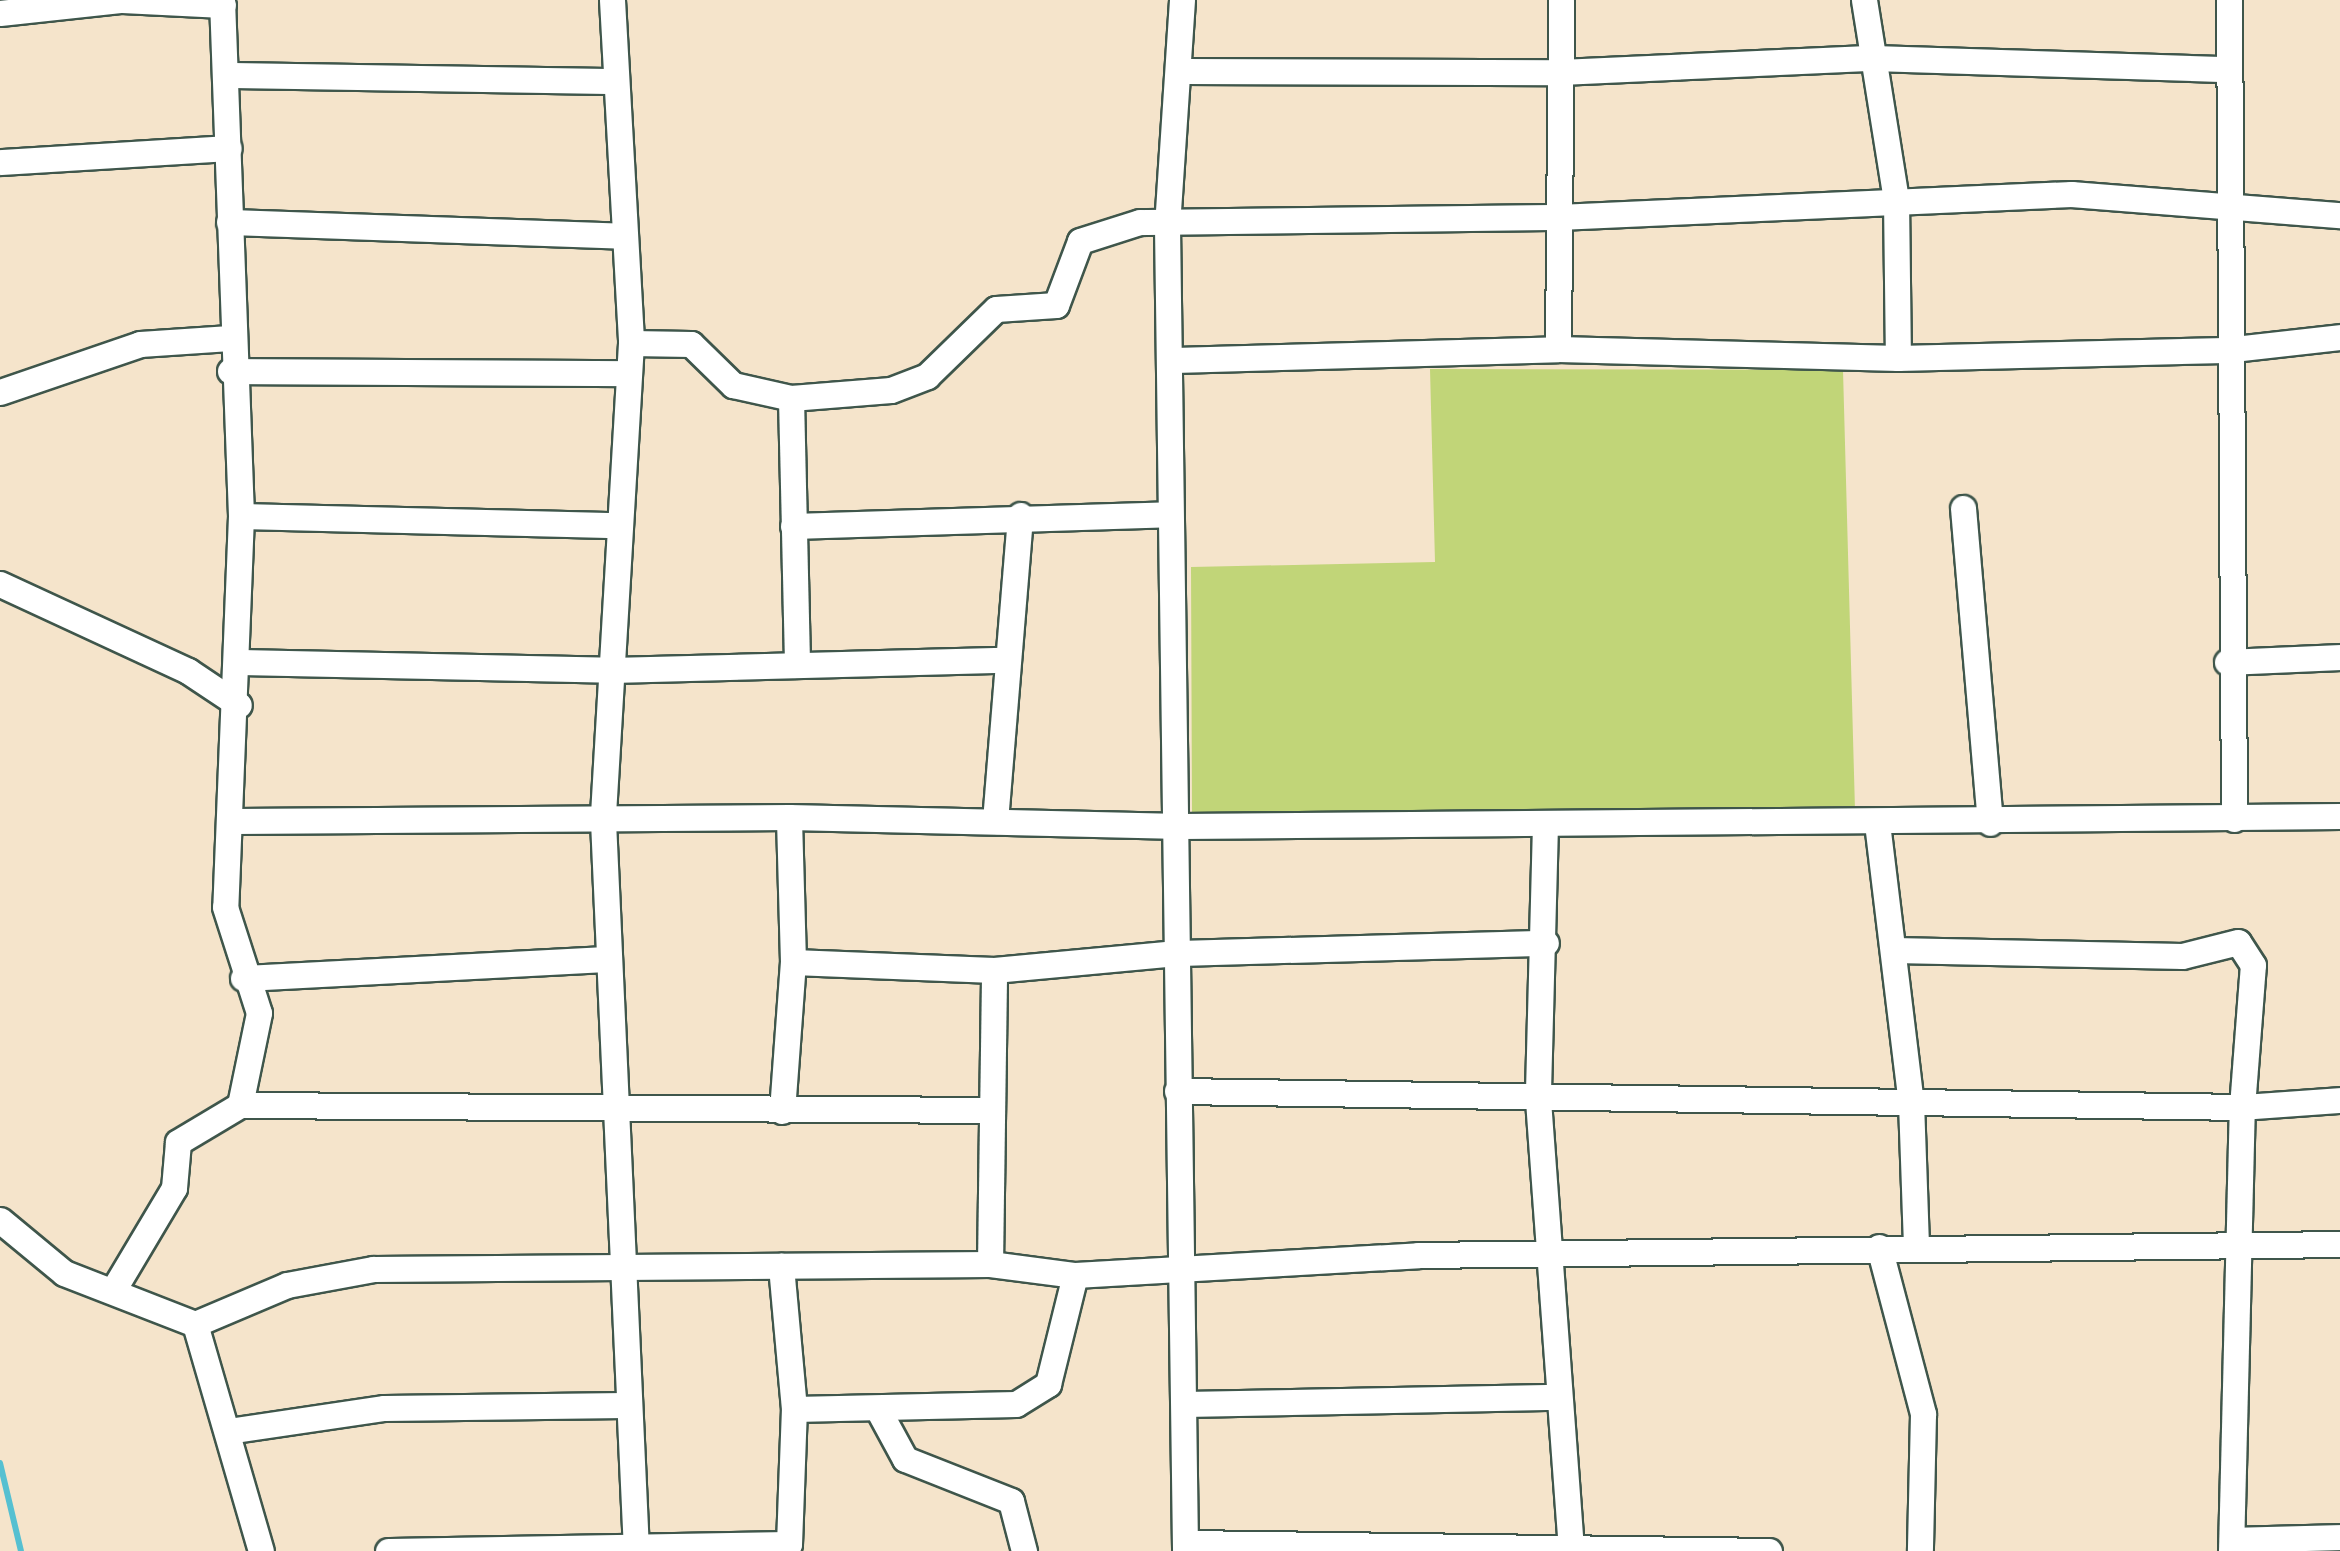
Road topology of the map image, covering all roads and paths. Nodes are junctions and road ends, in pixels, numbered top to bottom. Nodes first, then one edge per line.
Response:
1 (612, 0) edge
2 (1182, 0) edge
3 (1561, 0) edge
4 (1864, 0) edge
5 (2229, 0) edge
6 (223, 2) edge
7 (0, 13) edge
8 (1873, 58) junction
9 (2228, 69) junction
10 (1183, 70) junction
11 (1560, 72) junction
12 (228, 75) junction
13 (611, 82) junction
14 (229, 148) junction
15 (0, 162) edge
16 (1896, 199) junction
17 (2226, 211) junction
18 (2340, 215) edge
19 (1558, 217) junction
20 (229, 222) junction
21 (1168, 226) junction
22 (625, 236) junction
23 (230, 338) junction
24 (2340, 338) edge
25 (630, 343) junction
26 (1558, 349) junction
27 (2225, 350) junction
28 (1898, 358) junction
29 (1174, 360) junction
30 (230, 371) junction
31 (628, 373) junction
32 (0, 392) edge
33 (791, 398) junction
34 (1963, 508) dead end
35 (1169, 514) junction
36 (1020, 515) junction
37 (242, 516) junction
38 (618, 525) junction
39 (792, 526) junction
40 (0, 584) edge
41 (2340, 657) edge
42 (1004, 660) junction
43 (240, 662) junction
44 (2228, 662) junction
45 (796, 665) junction
46 (610, 670) junction
47 (238, 705) junction
48 (2340, 816) edge
49 (789, 817) junction
50 (2234, 819) junction
51 (234, 821) junction
52 (603, 821) junction
53 (996, 822) junction
54 (1877, 823) junction
55 (1990, 823) junction
56 (1545, 824) junction
57 (1181, 826) junction
58 (1546, 943) junction
59 (1894, 950) junction
60 (1179, 953) junction
61 (608, 959) junction
62 (792, 962) junction
63 (994, 970) junction
64 (243, 978) junction
65 (1178, 1091) junction
66 (1538, 1100) junction
67 (2340, 1100) edge
68 (1911, 1102) junction
69 (240, 1106) junction
70 (2242, 1107) junction
71 (782, 1110) junction
72 (992, 1110) junction
73 (616, 1112) junction
74 (0, 1220) edge
75 (2238, 1244) junction
76 (2340, 1244) edge
77 (1916, 1246) junction
78 (1879, 1248) junction
79 (1548, 1256) junction
80 (990, 1264) junction
81 (781, 1266) junction
82 (626, 1268) junction
83 (1175, 1270) junction
84 (1075, 1275) junction
85 (115, 1287) junction
86 (195, 1324) junction
87 (1559, 1397) junction
88 (1184, 1404) junction
89 (625, 1405) junction
90 (794, 1409) junction
91 (880, 1414) junction
92 (228, 1431) junction
93 (2340, 1537) edge
94 (2232, 1545) edge
95 (1185, 1547) edge
96 (1571, 1549) edge
97 (261, 1551) edge
98 (388, 1551) edge
99 (636, 1551) edge
100 (1024, 1551) edge
101 (1769, 1551) edge
102 (1920, 1551) edge

1 - 13 street
2 - 10 street
3 - 11 street
4 - 8 street
5 - 9 street
6 - 7 street
6 - 12 street
8 - 9 street
8 - 11 street
8 - 16 street
9 - 17 street
10 - 11 street
10 - 21 street
11 - 19 street
12 - 13 street
12 - 14 street
13 - 22 street
14 - 15 street
14 - 20 street
16 - 17 street
16 - 19 street
16 - 28 street
17 - 18 street
17 - 27 street
19 - 21 street
19 - 26 street
20 - 22 street
20 - 23 street
21 - 29 street
21 - 33 street
22 - 25 street
23 - 30 street
23 - 32 street
24 - 27 street
25 - 31 street
25 - 33 street
26 - 28 street
26 - 29 street
27 - 28 street
27 - 44 street
29 - 35 street
30 - 31 street
30 - 37 street
31 - 38 street
33 - 39 street
34 - 55 street
35 - 36 street
35 - 57 street
36 - 39 street
36 - 42 street
37 - 38 street
37 - 43 street
38 - 46 street
39 - 45 street
40 - 47 street
41 - 44 street
42 - 45 street
42 - 53 street
43 - 46 street
43 - 47 street
44 - 50 street
45 - 46 street
46 - 52 street
47 - 51 street
48 - 50 street
49 - 52 street
49 - 53 street
49 - 62 street
50 - 55 street
51 - 52 street
51 - 64 street
52 - 61 street
53 - 57 street
54 - 55 street
54 - 56 street
54 - 59 street
56 - 57 street
56 - 58 street
57 - 60 street
58 - 60 street
58 - 66 street
59 - 68 street
59 - 70 street
60 - 63 street
60 - 65 street
61 - 64 street
61 - 73 street
62 - 63 street
62 - 71 street
63 - 72 street
64 - 69 street
65 - 66 street
65 - 83 street
66 - 68 street
66 - 79 street
67 - 70 street
68 - 70 street
68 - 77 street
69 - 73 street
69 - 85 street
70 - 75 street
71 - 72 street
71 - 73 street
72 - 80 street
73 - 82 street
74 - 85 street
75 - 76 street
75 - 77 street
75 - 94 street
77 - 78 street
78 - 79 street
78 - 102 street
79 - 83 street
79 - 87 street
80 - 81 street
80 - 84 street
81 - 82 street
81 - 90 street
82 - 86 street
82 - 89 street
83 - 84 street
83 - 88 street
84 - 91 street
85 - 86 street
86 - 92 street
87 - 88 street
87 - 96 street
88 - 95 street
89 - 92 street
89 - 99 street
90 - 91 street
90 - 99 street
91 - 100 street
92 - 97 street
93 - 94 street
95 - 96 street
96 - 101 street
98 - 99 street

